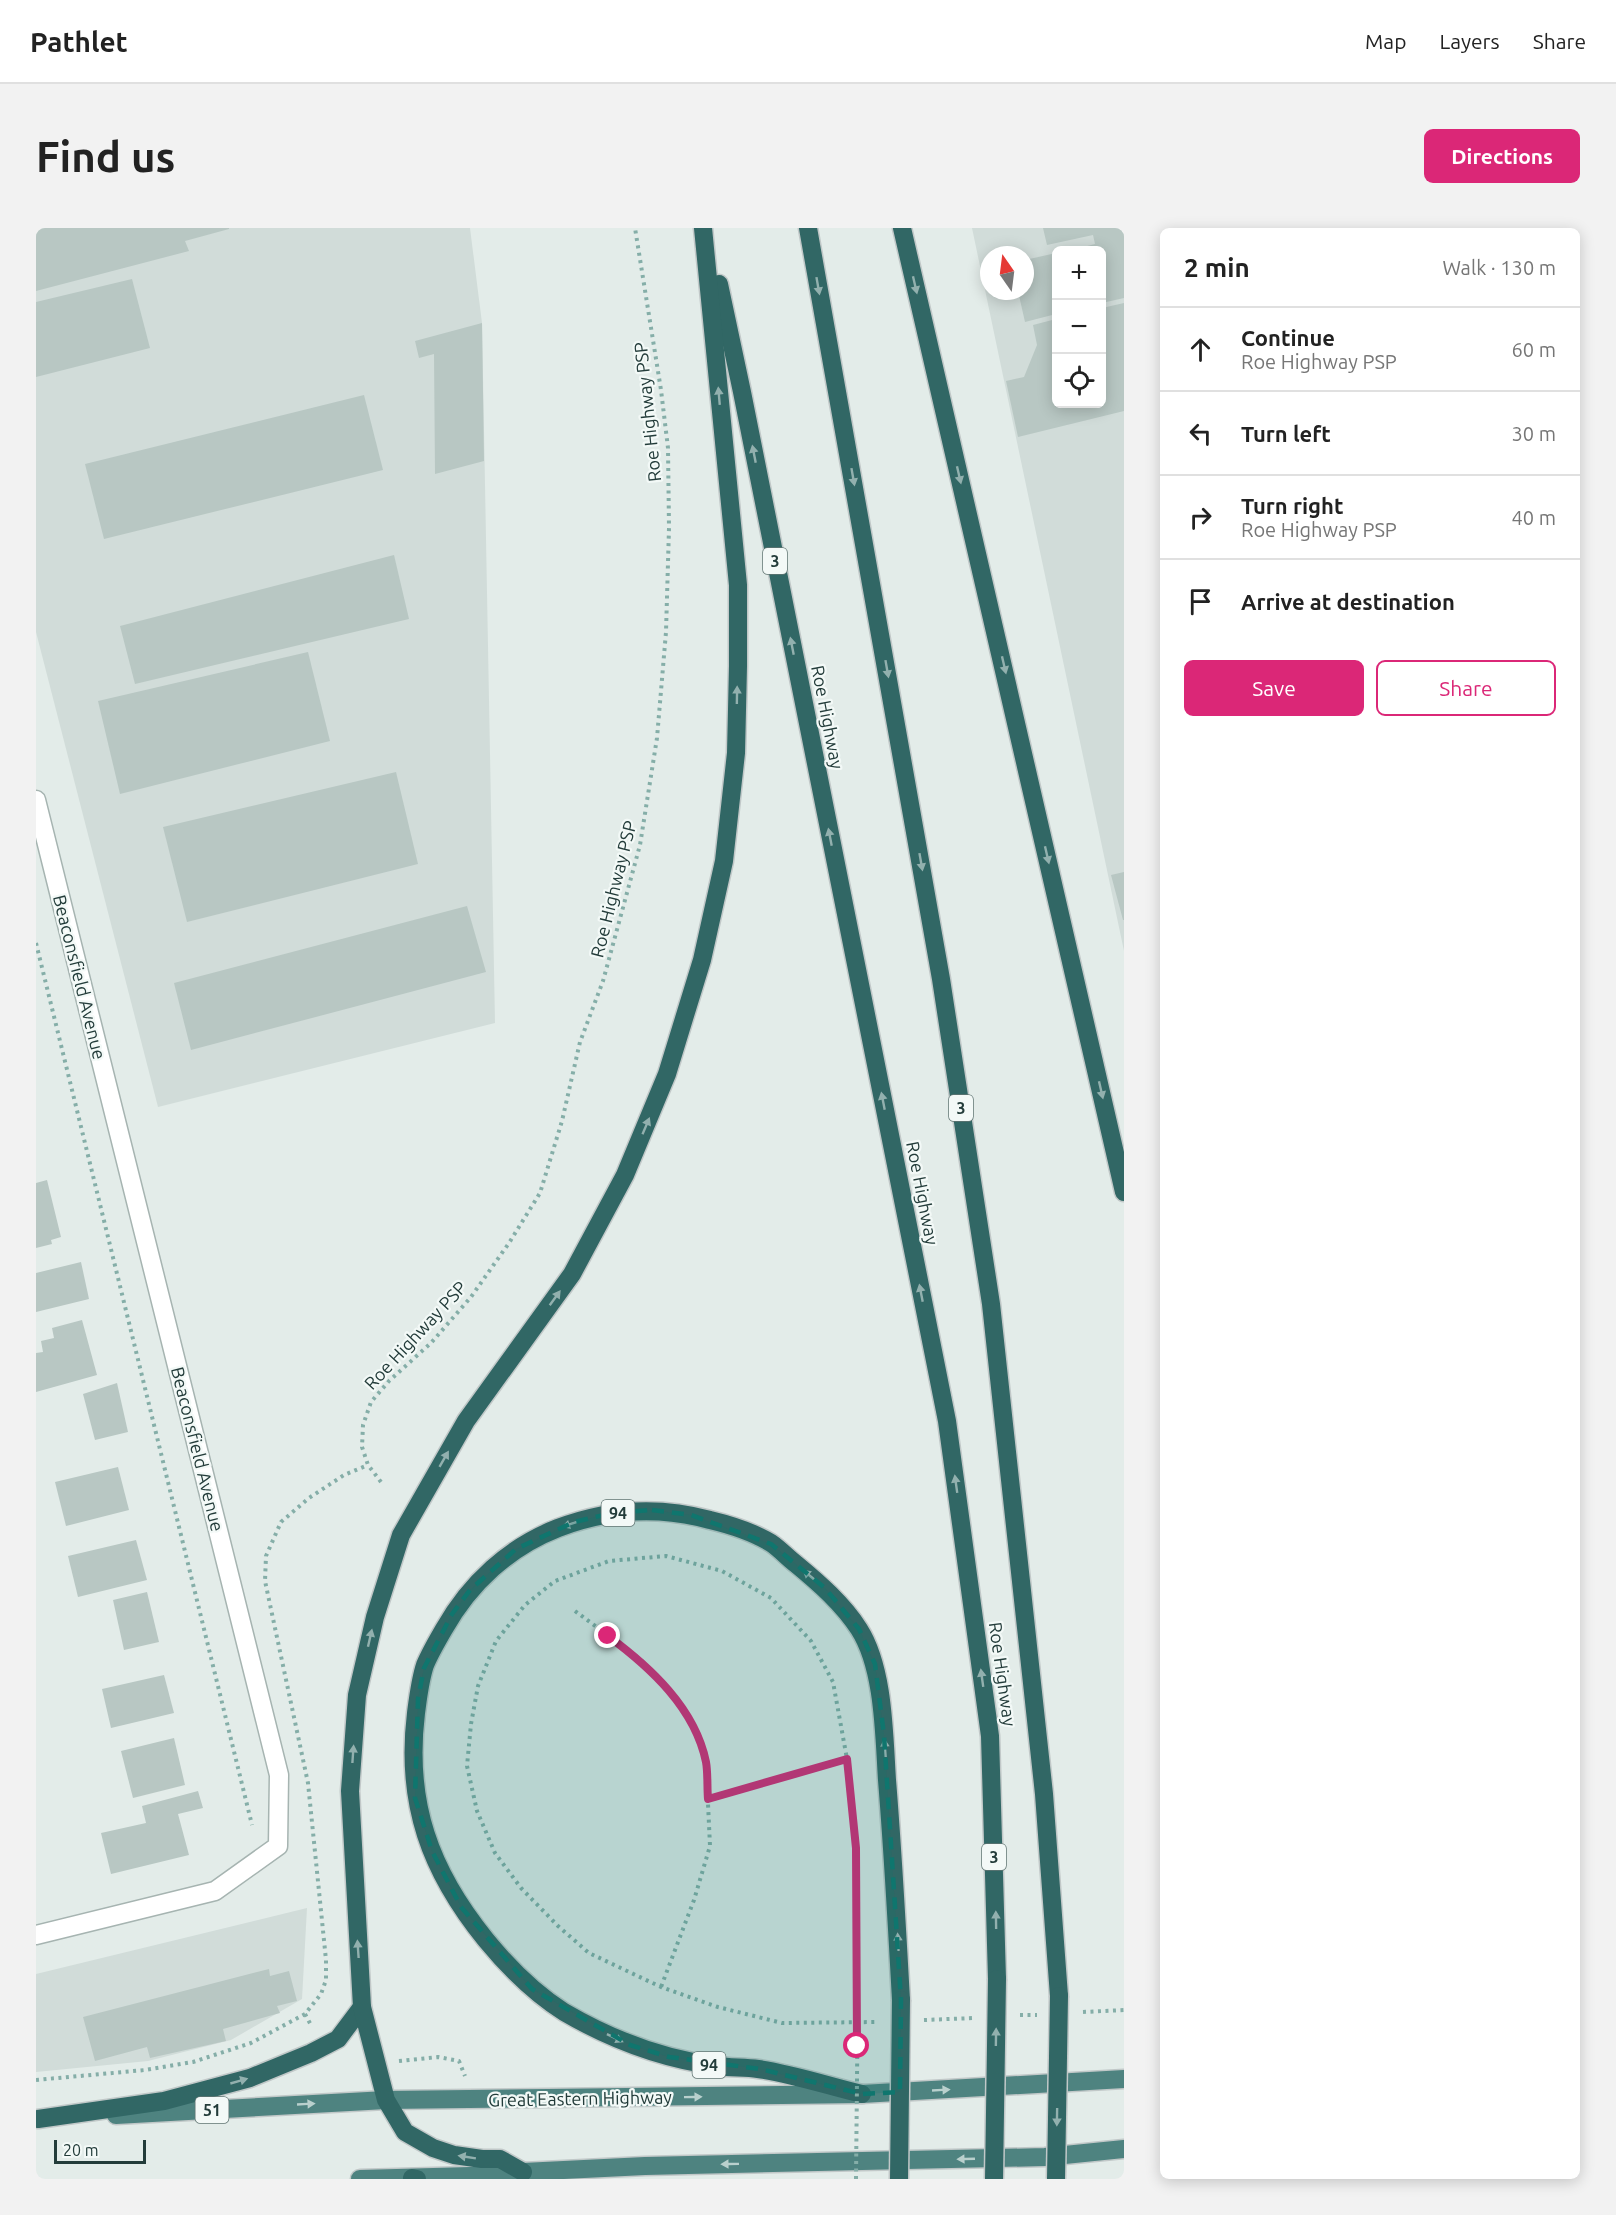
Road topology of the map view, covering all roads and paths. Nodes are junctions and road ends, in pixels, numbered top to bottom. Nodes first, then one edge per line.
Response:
1 (635, 228) edge
2 (705, 228) edge
3 (808, 228) edge
4 (902, 228) edge
5 (36, 800) edge
6 (36, 943) edge
7 (1124, 1192) edge
8 (381, 1482) dead end
9 (575, 1611) dead end
10 (847, 1759) junction
11 (708, 1799) junction
12 (253, 1828) dead end
13 (36, 1935) edge
14 (362, 2007) junction
15 (1124, 2079) edge
16 (862, 2094) junction
17 (386, 2100) junction
18 (37, 2119) edge
19 (1124, 2149) edge
20 (523, 2172) junction
21 (415, 2178) edge
22 (360, 2179) edge
23 (856, 2179) edge
24 (899, 2179) edge
25 (994, 2179) edge
26 (1056, 2179) edge

1 - 8 path, Roe Highway PSP
14 -> 2 highway
25 -> 2 highway, Roe Highway / 3, bridge
3 -> 26 highway, Roe Highway / 3, bridge
4 -> 7 highway
5 - 13 street, Beaconsfield Avenue
6 - 12 path
9 - 11 path
10 - 11 path
10 - 11 path
10 - 23 path, bridge
14 - 17 highway
18 -> 14 highway
16 -> 15 highway, Great Eastern Highway / 94
17 -> 16 highway, Great Eastern Highway / 51
24 -> 16 highway, 94, bridge
18 -> 17 highway, Great Eastern Highway / 51
20 -> 17 highway
19 -> 20 highway
20 - 21 highway
21 - 22 highway

